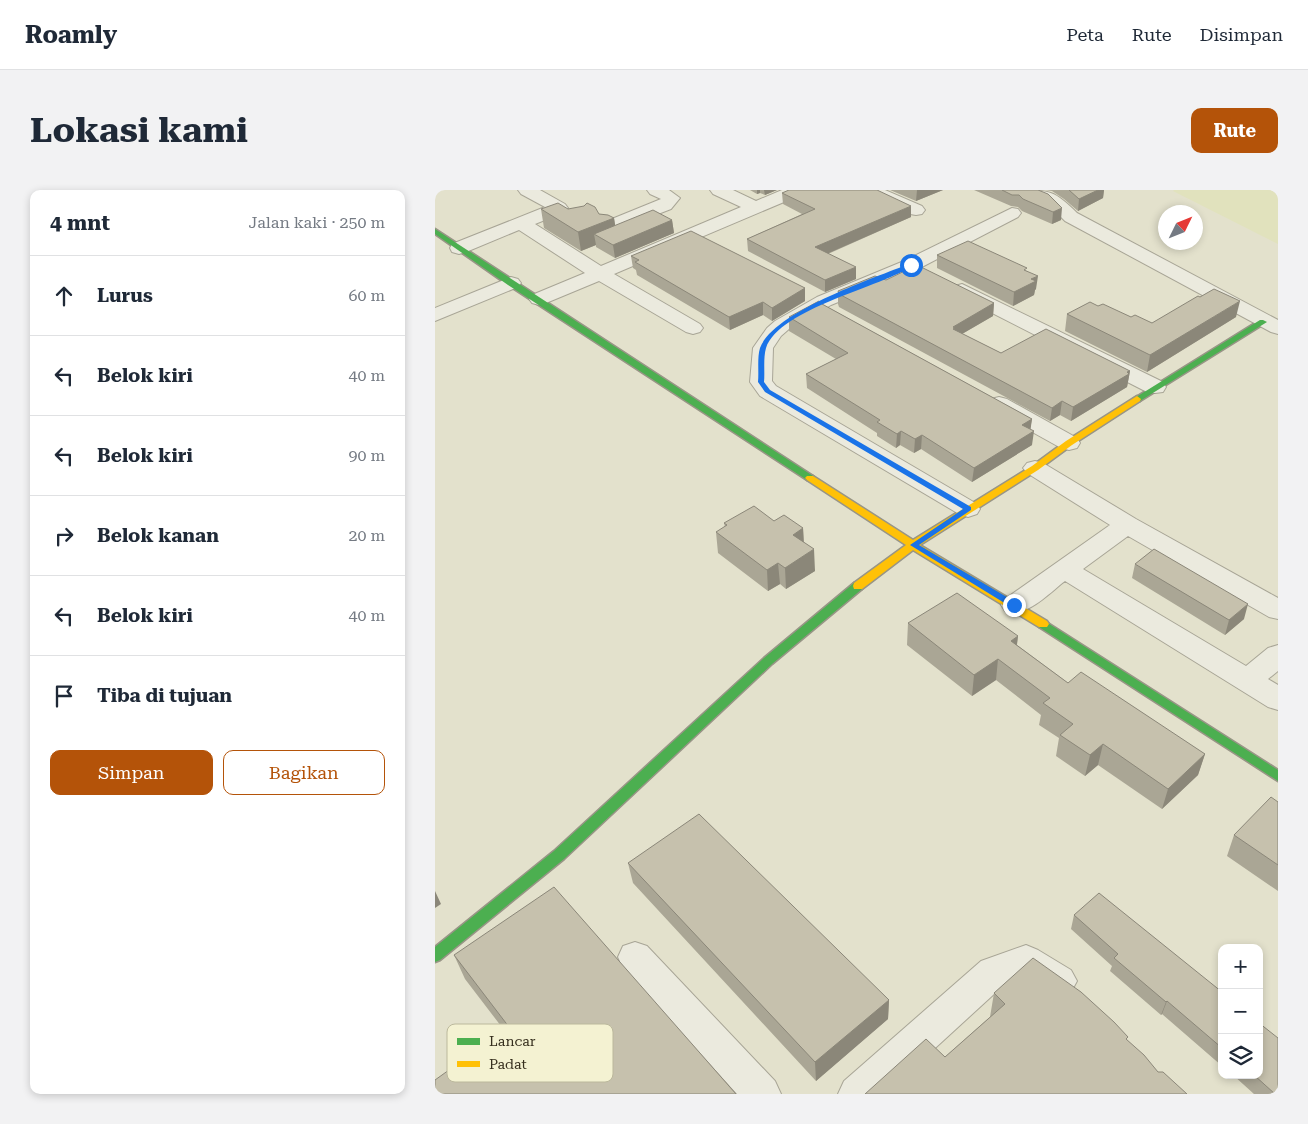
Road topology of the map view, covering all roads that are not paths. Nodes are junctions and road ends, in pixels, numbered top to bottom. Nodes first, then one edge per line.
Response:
1 (527, 190) edge
2 (719, 190) edge
3 (797, 190) edge
4 (871, 190) edge
5 (1028, 190) edge
6 (660, 198) edge
7 (757, 208) junction
8 (915, 210) dead end
9 (1012, 213) dead end
10 (693, 223) junction
11 (522, 224) junction
12 (608, 227) edge
13 (435, 231) edge
14 (721, 247) edge
15 (459, 248) junction
16 (599, 273) junction
17 (929, 274) junction
18 (511, 283) junction
19 (816, 297) junction
20 (539, 299) junction
21 (435, 315) edge
22 (839, 316) edge
23 (1270, 325) edge
24 (693, 328) dead end
25 (1155, 387) junction
26 (984, 396) edge
27 (1069, 443) junction
28 (1035, 468) junction
29 (968, 509) junction
30 (1127, 525) junction
31 (913, 545) junction
32 (1066, 570) junction
33 (1014, 605) junction
34 (1278, 610) edge
35 (1278, 655) edge
36 (1248, 681) junction
37 (1278, 698) edge
38 (1278, 776) edge
39 (435, 956) edge
40 (635, 956) dead end
41 (1083, 1001) edge
42 (762, 1094) edge
43 (857, 1094) edge

1 - 11 street
2 - 7 street
3 - 7 street
4 - 8 street
5 - 23 street
6 - 10 street
6 - 12 street
7 - 10 street
9 - 17 street
10 - 14 street
10 - 16 street
11 - 15 street
11 - 16 street
13 - 15 street
15 - 18 street
16 - 20 street
16 - 24 street
17 - 19 street
17 - 25 street
18 - 20 street
18 - 21 street
19 - 22 street
19 - 29 street
20 - 31 street
23 - 25 street
25 - 27 street
26 - 27 street
27 - 28 street
28 - 29 street
28 - 30 street
29 - 31 street
30 - 32 street
30 - 34 street
31 - 33 street
31 - 39 street
32 - 33 street
32 - 36 street
33 - 38 street
35 - 36 street
36 - 37 street
40 - 42 street
41 - 43 street

